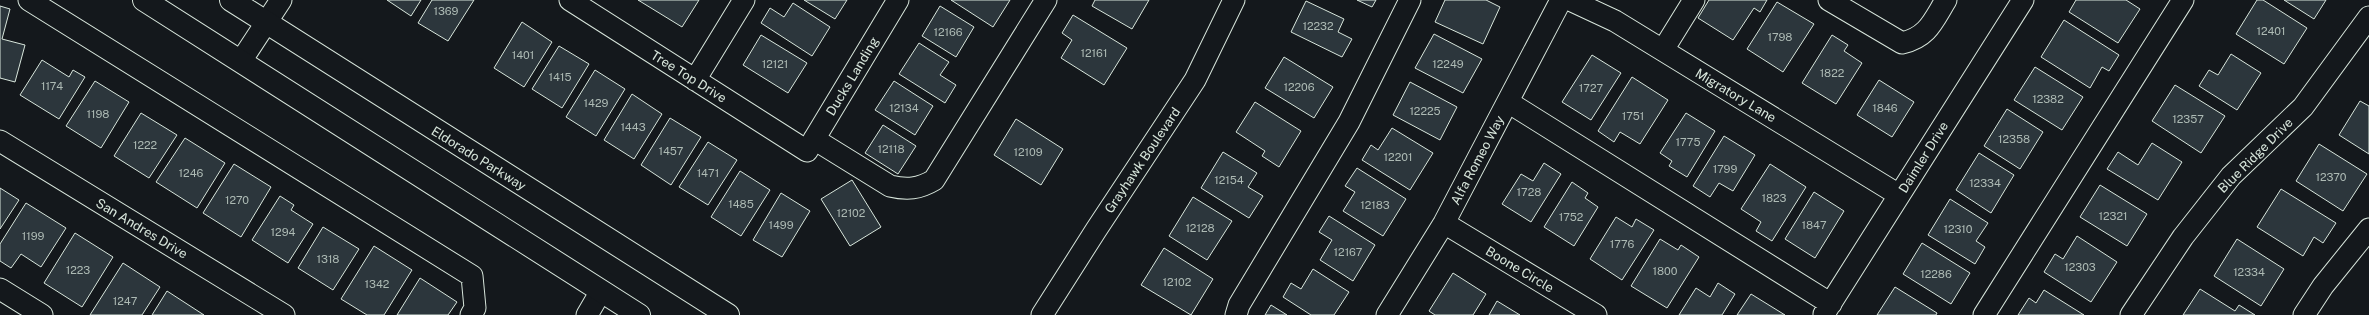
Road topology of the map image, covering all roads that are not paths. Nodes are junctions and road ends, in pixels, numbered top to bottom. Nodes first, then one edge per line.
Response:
1 (29, 0) edge
2 (144, 0) edge
3 (231, 0) edge
4 (281, 0) edge
5 (744, 0) edge
6 (898, 0) edge
7 (1046, 0) edge
8 (1234, 0) edge
9 (1410, 0) edge
10 (1561, 0) edge
11 (1570, 0) edge
12 (1694, 0) edge
13 (1830, 0) edge
14 (1946, 0) edge
15 (2023, 0) edge
16 (2183, 0) edge
17 (577, 2) edge
18 (2369, 17) edge
19 (266, 22) junction
20 (1663, 50) junction
21 (241, 61) junction
22 (695, 80) junction
23 (1508, 102) junction
24 (0, 141) edge
25 (811, 145) junction
26 (1899, 195) junction
27 (1444, 223) junction
28 (2369, 229) edge
29 (0, 289) edge
30 (601, 291) junction
31 (1827, 309) edge
32 (2313, 312) edge
33 (42, 315) edge
34 (284, 315) edge
35 (471, 315) edge
36 (587, 315) edge
37 (640, 315) edge
38 (728, 315) edge
39 (1042, 315) edge
40 (1236, 315) edge
41 (1387, 315) edge
42 (1596, 315) edge
43 (1984, 315) edge
44 (2131, 315) edge

1 - 35 street
2 - 21 main road
3 - 19 main road, Eldorado Parkway
4 - 19 street
5 - 22 street
6 - 25 street, Ducks Landing
7 - 25 street, Tree Top Drive
8 - 39 street, Grayhawk Boulevard
9 - 40 street
10 - 23 street, Alfa Romeo Way
11 - 20 street, Migratory Lane
12 - 20 street
13 - 14 street
15 - 26 street, Daimler Drive
16 - 43 street
17 - 22 street, Tree Top Drive
18 - 44 street, Blue Ridge Drive
19 - 21 street
19 - 38 main road, Eldorado Parkway
20 - 26 street, Migratory Lane
21 - 30 main road
22 - 25 street, Tree Top Drive
23 - 27 street, Alfa Romeo Way
23 - 31 street
24 - 34 street, San Andres Drive
26 - 31 street, Daimler Drive
27 - 41 street, Alfa Romeo Way
27 - 42 street, Boone Circle
28 - 32 street
29 - 33 street
30 - 36 street
30 - 37 main road

